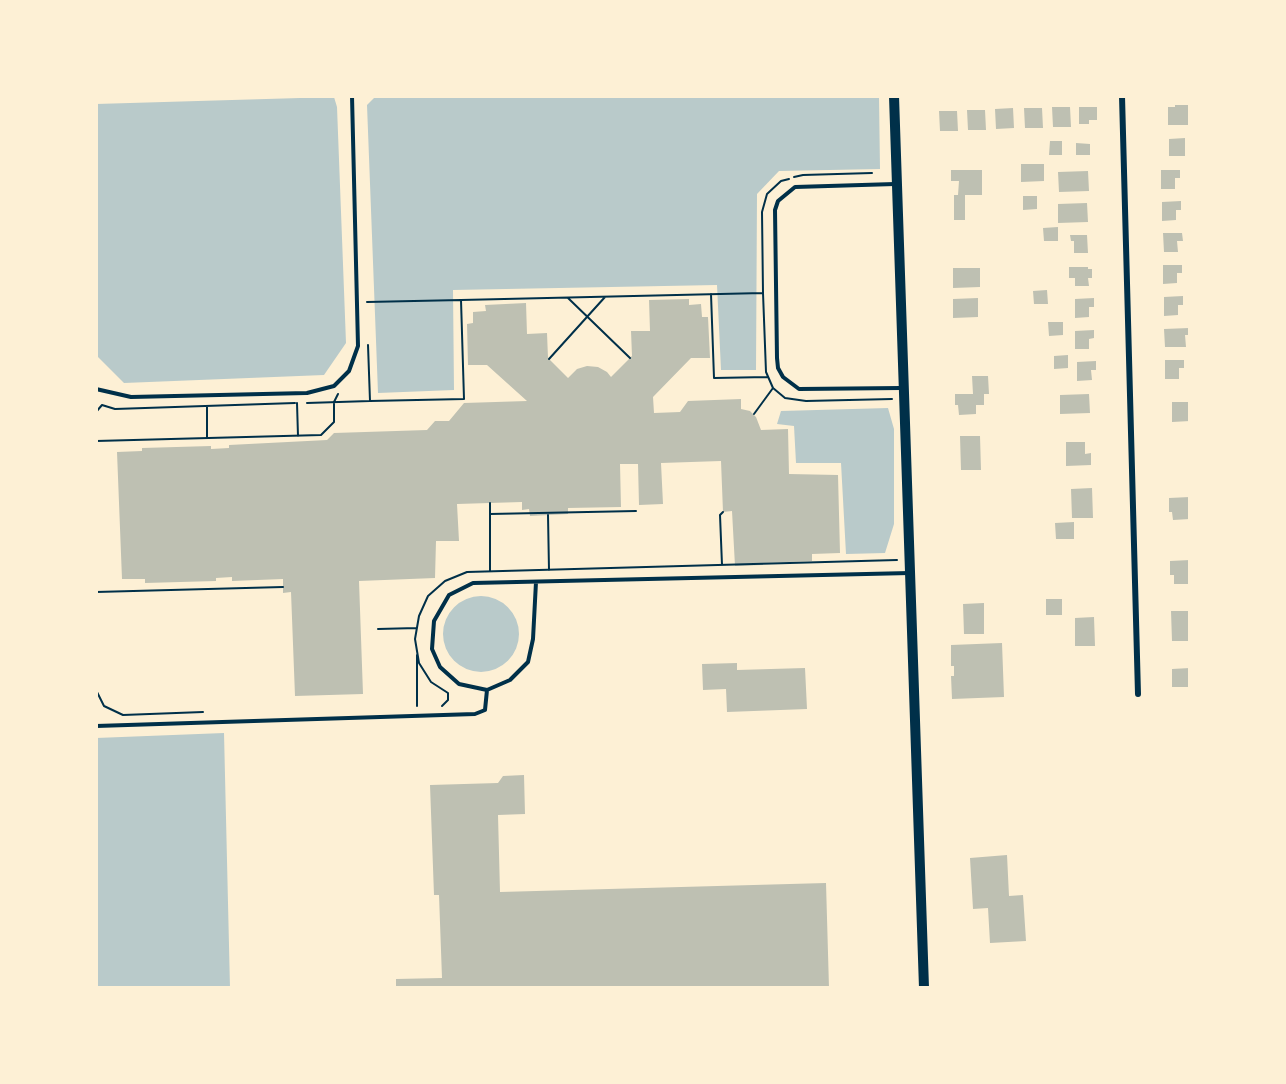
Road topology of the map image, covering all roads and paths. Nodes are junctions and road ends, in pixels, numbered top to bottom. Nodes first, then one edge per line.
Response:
1 (352, 96) edge
2 (894, 96) edge
3 (1122, 96) edge
4 (872, 173) dead end
5 (896, 184) junction
6 (763, 293) junction
7 (711, 294) junction
8 (606, 297) junction
9 (568, 298) junction
10 (461, 300) junction
11 (367, 302) dead end
12 (587, 316) junction
13 (368, 338) dead end
14 (368, 349) junction
15 (630, 358) dead end
16 (549, 359) dead end
17 (364, 360) dead end
18 (768, 377) junction
19 (344, 388) dead end
20 (773, 388) junction
21 (96, 389) edge
22 (905, 393) junction
23 (370, 401) junction
24 (334, 402) junction
25 (297, 403) junction
26 (207, 406) junction
27 (96, 412) edge
28 (754, 414) dead end
29 (298, 436) junction
30 (207, 438) junction
31 (96, 441) edge
32 (490, 503) dead end
33 (636, 511) dead end
34 (723, 512) dead end
35 (490, 514) junction
36 (548, 515) dead end
37 (722, 565) dead end
38 (549, 570) dead end
39 (490, 571) dead end
40 (910, 573) junction
41 (536, 582) junction
42 (283, 587) dead end
43 (96, 592) edge
44 (417, 628) dead end
45 (378, 629) dead end
46 (417, 646) dead end
47 (487, 690) junction
48 (1138, 694) dead end
49 (417, 706) dead end
50 (96, 726) edge
51 (924, 988) edge

1 - 21 lane
2 - 5 street
3 - 48 street
4 - 6 path
5 - 22 street
5 - 22 lane
6 - 7 path
6 - 18 path
7 - 8 path
7 - 18 path
8 - 9 path
8 - 12 path
9 - 10 path
9 - 12 path
10 - 11 path
10 - 23 path
12 - 15 path
12 - 16 path
13 - 14 path
14 - 17 path
14 - 23 path
18 - 20 path
19 - 24 path
20 - 22 path
20 - 28 path
22 - 40 street
23 - 24 path
24 - 25 path
24 - 29 path
25 - 26 path
25 - 29 path
26 - 27 path
26 - 30 path
29 - 30 path
30 - 31 path
32 - 35 path
33 - 35 path
34 - 37 path
35 - 39 path
36 - 38 path
40 - 41 lane
40 - 51 street
41 - 47 lane
41 - 47 lane
42 - 43 path
44 - 45 path
46 - 49 path
47 - 50 lane

